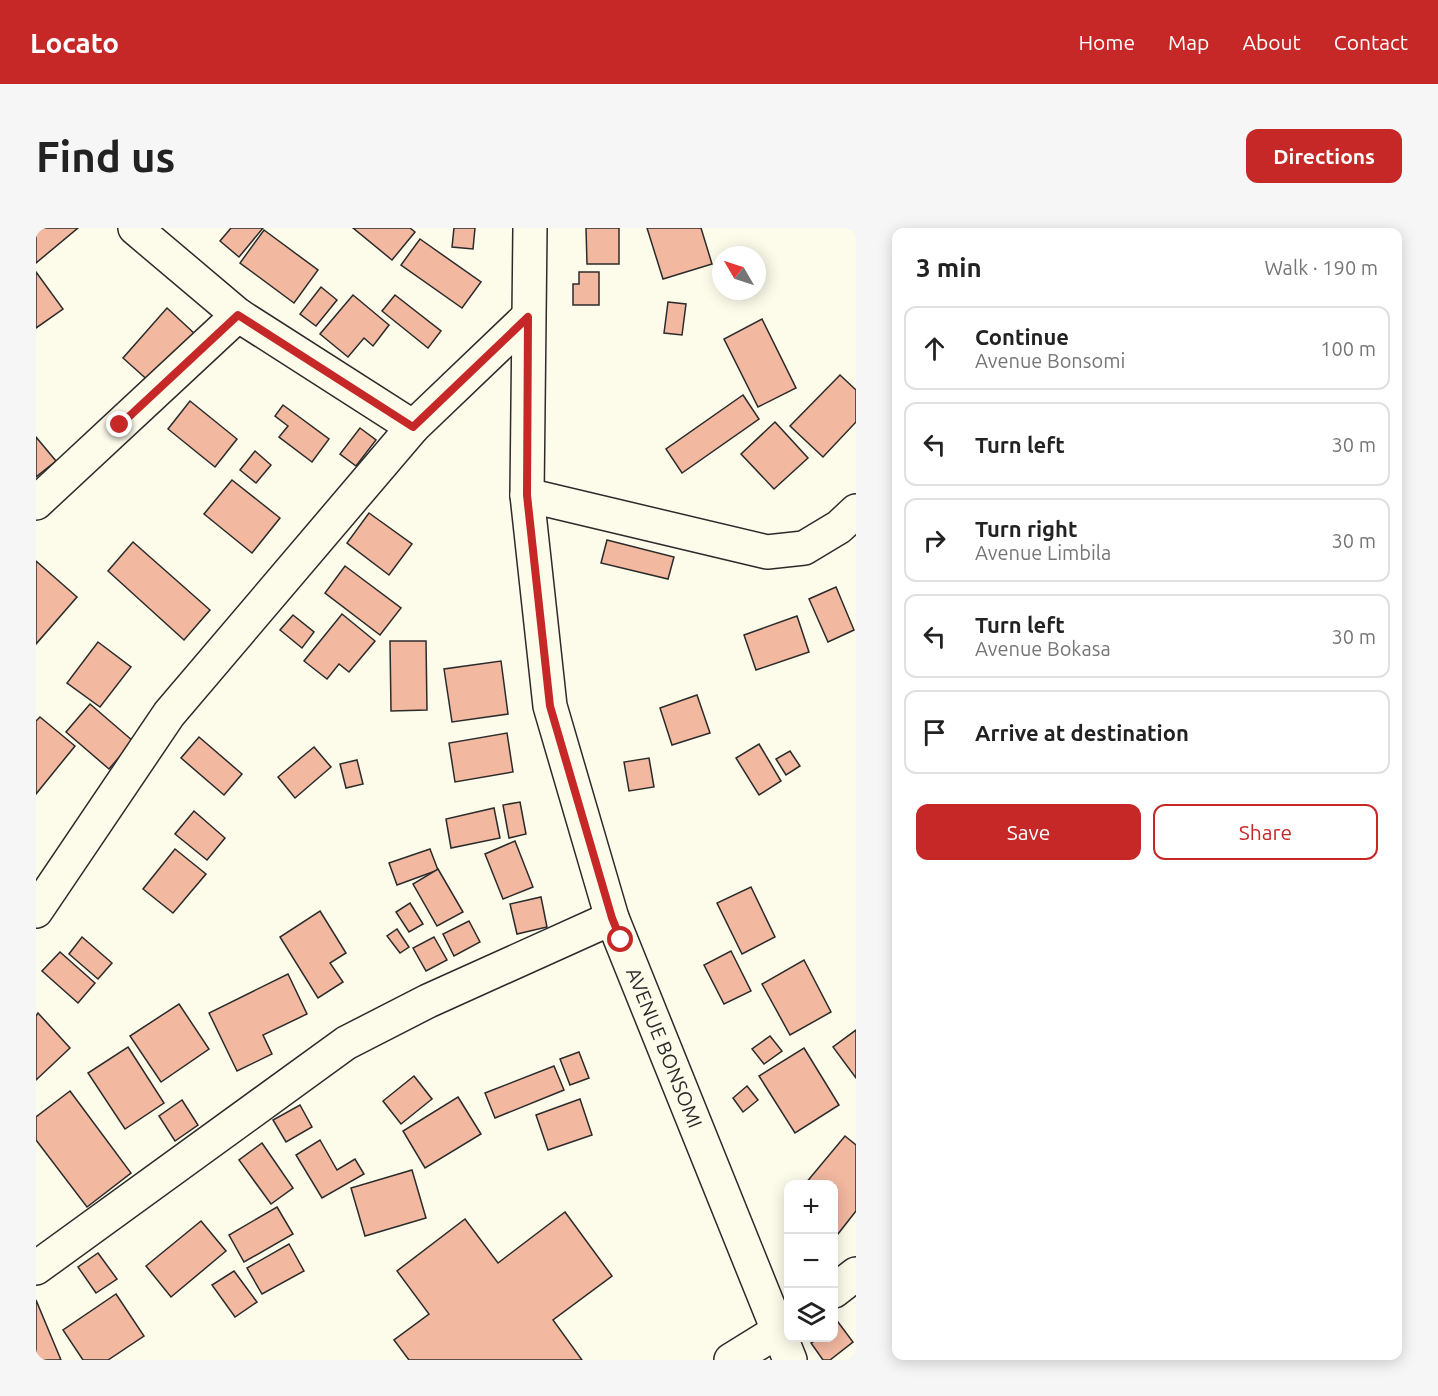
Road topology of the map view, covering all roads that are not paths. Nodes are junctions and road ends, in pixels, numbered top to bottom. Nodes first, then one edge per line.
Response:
1 (135, 228) edge
2 (530, 228) edge
3 (238, 315) junction
4 (528, 317) junction
5 (413, 427) junction
6 (527, 495) junction
7 (36, 503) edge
8 (856, 511) edge
9 (36, 911) edge
10 (612, 918) junction
11 (36, 1268) edge
12 (856, 1274) edge
13 (838, 1288) edge
14 (784, 1334) edge
15 (784, 1340) edge
16 (731, 1360) edge

1 - 3 street
2 - 4 street, AVENUE BONSOMI
3 - 5 street
3 - 7 street
4 - 5 street
4 - 6 street, AVENUE BONSOMI
5 - 9 street
6 - 8 street
6 - 10 street, AVENUE BONSOMI
10 - 11 street
10 - 14 street, AVENUE BONSOMI
12 - 13 street
15 - 16 street

